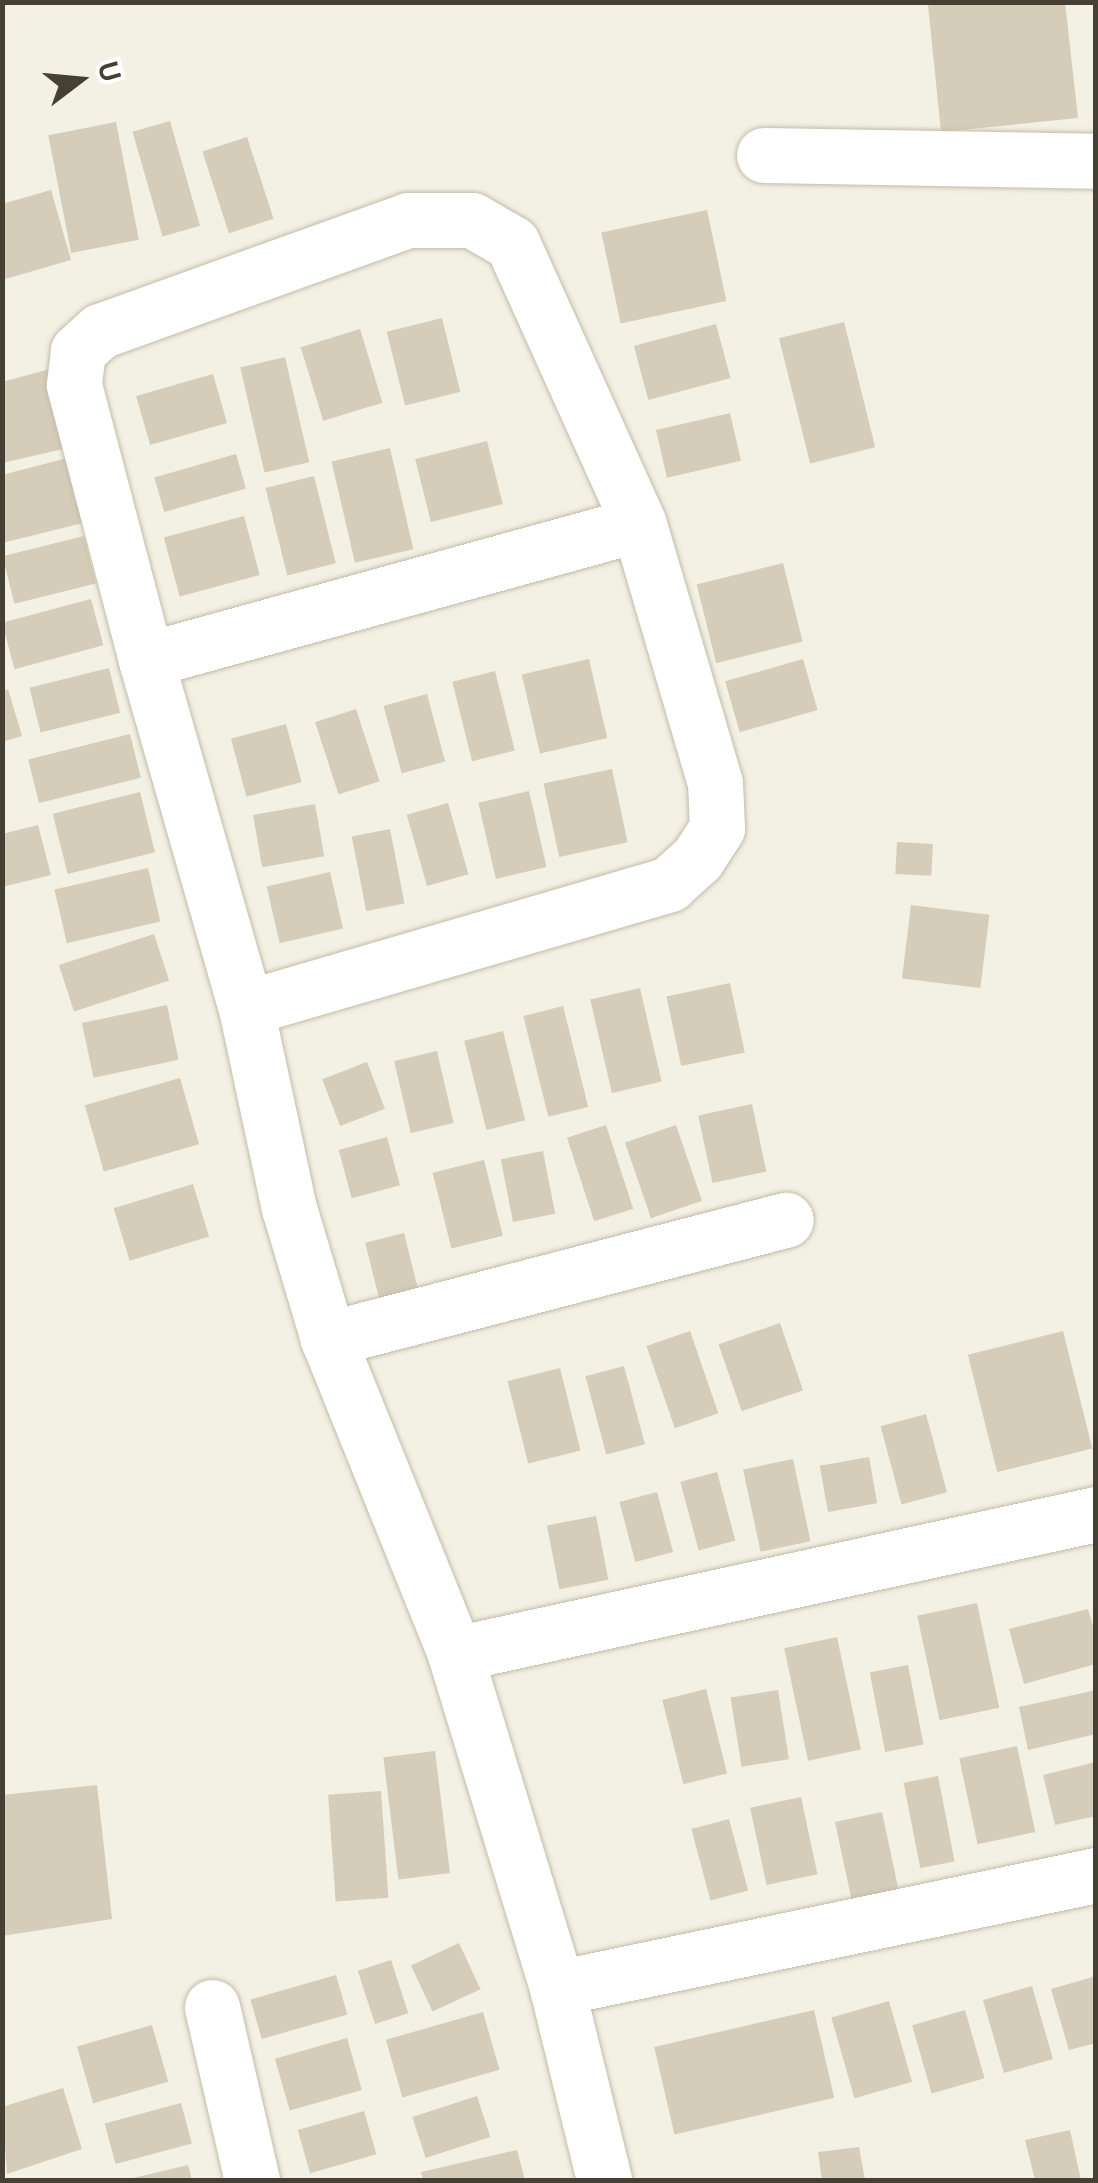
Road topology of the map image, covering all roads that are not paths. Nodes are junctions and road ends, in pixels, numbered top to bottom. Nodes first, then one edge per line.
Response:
1 (764, 156) dead end
2 (1096, 161) edge
3 (639, 524) junction
4 (146, 660) junction
5 (246, 1008) junction
6 (786, 1220) dead end
7 (328, 1340) junction
8 (1096, 1514) edge
9 (455, 1654) junction
10 (1096, 1875) edge
11 (557, 1988) junction
12 (212, 2006) dead end
13 (252, 2180) edge
14 (604, 2180) edge

1 - 2 street
3 - 4 street
3 - 4 street
3 - 5 street
4 - 5 street
5 - 7 street
6 - 7 street
7 - 9 street
8 - 9 street
9 - 11 street
10 - 11 street
11 - 14 street
12 - 13 street

